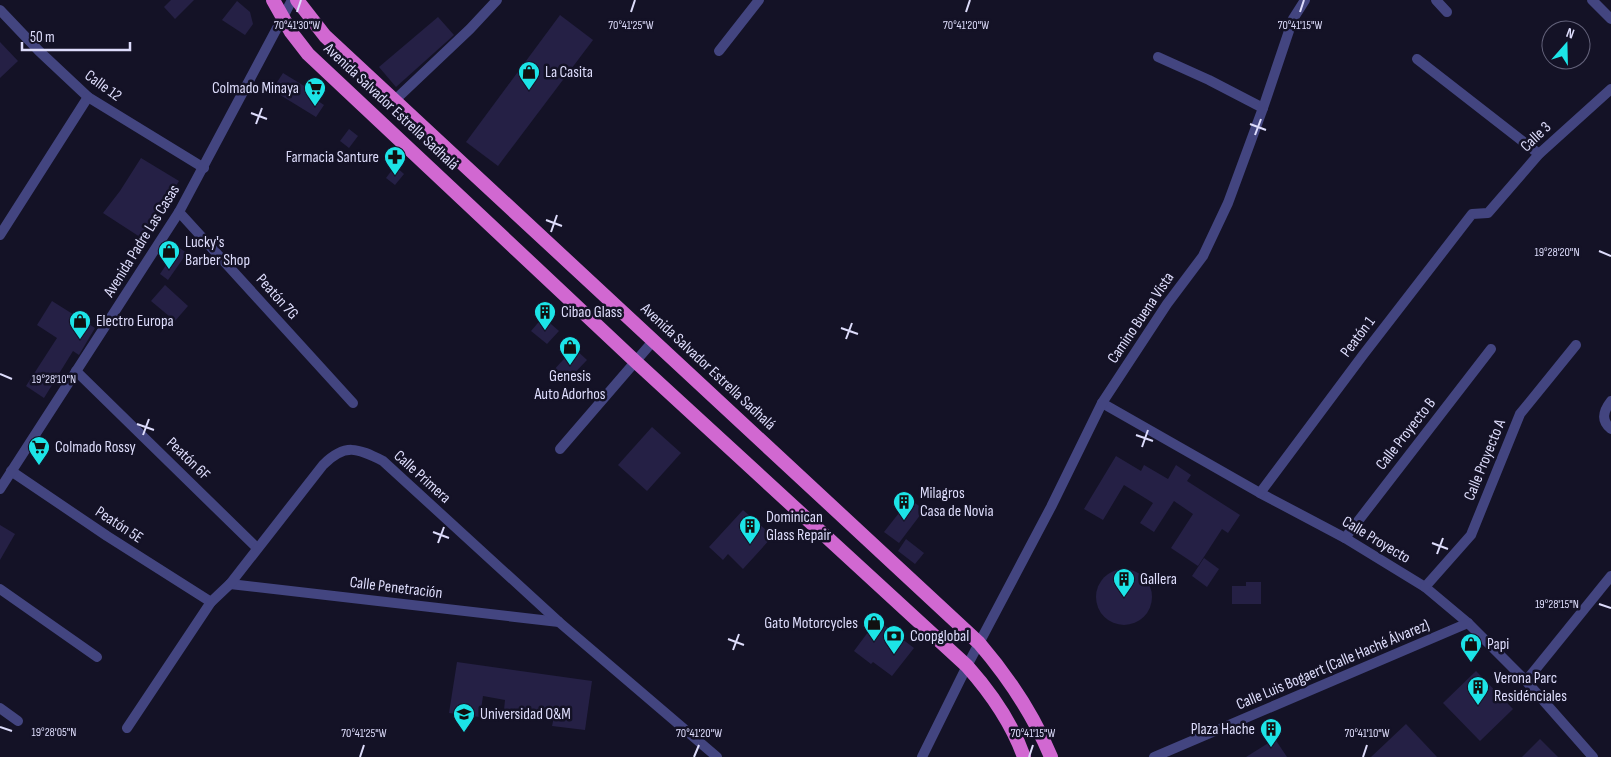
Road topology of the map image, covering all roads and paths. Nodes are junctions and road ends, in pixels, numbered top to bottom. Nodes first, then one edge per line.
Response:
1 (273, 0) edge
2 (292, 0) edge
3 (297, 0) edge
4 (497, 0) edge
5 (759, 0) edge
6 (1305, 0) edge
7 (1436, 0) edge
8 (1592, 0) edge
9 (0, 10) edge
10 (1447, 12) dead end
11 (283, 18) junction
12 (1611, 19) edge
13 (719, 51) dead end
14 (1158, 57) dead end
15 (1417, 59) dead end
16 (1611, 89) edge
17 (88, 97) junction
18 (395, 100) junction
19 (1263, 108) junction
20 (1539, 154) junction
21 (204, 168) junction
22 (179, 212) junction
23 (1488, 213) joint
24 (2, 228) edge
25 (654, 340) junction
26 (1576, 345) dead end
27 (1491, 349) dead end
28 (636, 362) junction
29 (76, 371) junction
30 (1611, 401) edge
31 (353, 403) dead end
32 (1102, 403) junction
33 (1611, 429) edge
34 (560, 449) dead end
35 (11, 471) junction
36 (0, 489) edge
37 (1260, 493) junction
38 (1345, 538) junction
39 (257, 548) junction
40 (1611, 576) edge
41 (230, 584) junction
42 (1425, 588) junction
43 (0, 589) edge
44 (211, 602) junction
45 (559, 622) junction
46 (1468, 623) junction
47 (979, 643) junction
48 (97, 657) dead end
49 (967, 666) junction
50 (1526, 682) junction
51 (0, 708) edge
52 (18, 721) dead end
53 (127, 728) dead end
54 (717, 757) edge
55 (922, 757) edge
56 (1024, 757) edge
57 (1051, 757) edge
58 (1154, 757) edge
59 (1593, 757) edge

1 - 11 highway, Avenida Salvador Estrella Sadhalá
2 - 11 street, Avenida Padre Las Casas
3 - 18 highway, Avenida Salvador Estrella Sadhalá
4 - 18 street
5 - 13 street
6 - 19 street, Camino Buena Vista
7 - 10 street
8 - 12 street
9 - 17 street, Calle 12
11 - 21 street, Avenida Padre Las Casas
11 - 28 highway, Avenida Salvador Estrella Sadhalá
14 - 19 street
15 - 20 street
16 - 20 street, Calle 3
17 - 21 street, Calle 12
17 - 24 street
18 - 25 highway, Avenida Salvador Estrella Sadhalá
19 - 32 street, Camino Buena Vista
20 - 23 street, Calle 3
21 - 22 street, Avenida Padre Las Casas
22 - 29 street, Avenida Padre Las Casas
22 - 31 street, Peatón 7G
23 - 37 street, Peatón 1
25 - 28 street
25 - 47 highway, Avenida Salvador Estrella Sadhalá
26 - 42 street, Calle Proyecto A
27 - 38 street, Calle Proyecto B
28 - 34 street
28 - 49 highway, Avenida Salvador Estrella Sadhalá
29 - 35 street, Avenida Padre Las Casas
29 - 39 street, Peatón 6F
30 - 33 street
32 - 37 street, Calle Proyecto
32 - 47 street, Camino Buena Vista
35 - 36 street, Avenida Padre Las Casas
35 - 44 street, Peatón 5E
37 - 38 street, Calle Proyecto
38 - 42 street, Calle Proyecto
39 - 41 street, Calle Primera
39 - 45 street, Calle Primera
40 - 50 street
41 - 44 street, Calle Primera
41 - 45 street, Calle Penetración
42 - 46 street, Calle Proyecto
43 - 48 street
44 - 53 street, Calle Primera
45 - 54 street, Calle Primera
46 - 50 street, Calle Proyecto
46 - 58 street, Calle Luis Bogaert (Calle Haché Álvarez)
47 - 49 street, Camino Buena Vista
47 - 57 highway, Avenida Salvador Estrella Sadhalá
49 - 55 street, Camino Buena Vista
49 - 56 highway, Avenida Salvador Estrella Sadhalá
50 - 59 street, Calle Proyecto
51 - 52 street

